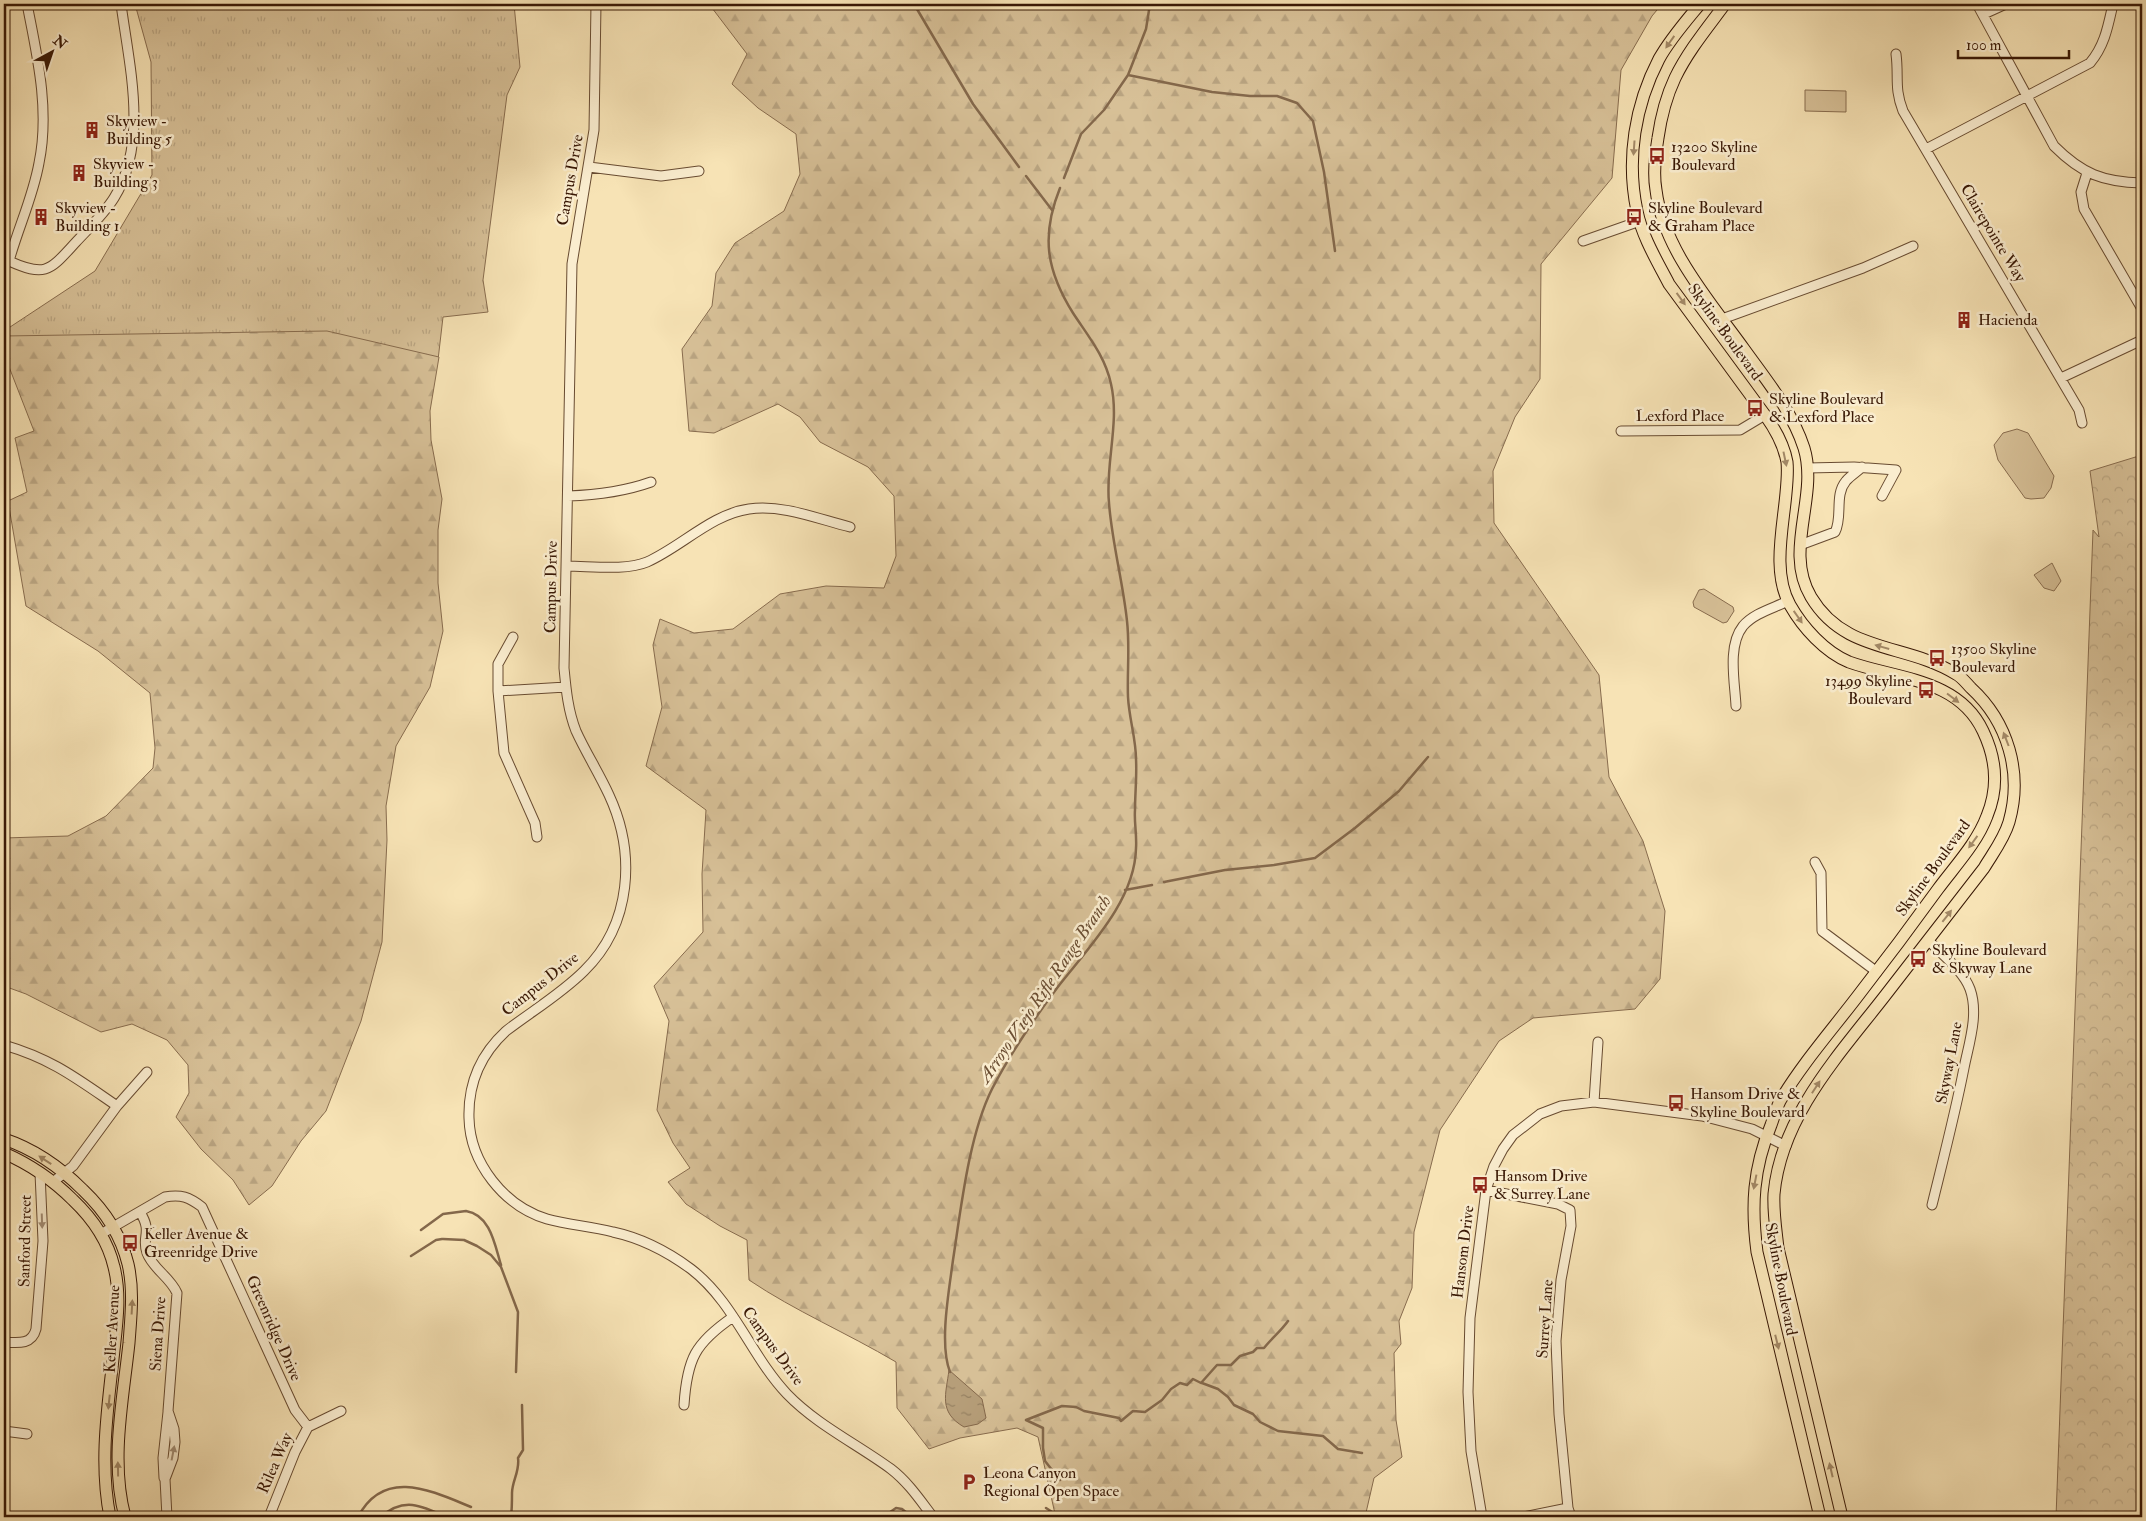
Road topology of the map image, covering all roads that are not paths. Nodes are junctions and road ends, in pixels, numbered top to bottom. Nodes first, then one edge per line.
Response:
1 (27, 4) edge
2 (121, 4) edge
3 (596, 4) edge
4 (1700, 4) edge
5 (1725, 4) edge
6 (1977, 4) edge
7 (2006, 4) edge
8 (2112, 4) edge
9 (1984, 14) junction
10 (1896, 54) dead end
11 (2027, 97) junction
12 (1926, 149) junction
13 (589, 167) junction
14 (698, 171) dead end
15 (2087, 173) junction
16 (2142, 183) edge
17 (1640, 221) junction
18 (1583, 241) dead end
19 (1913, 246) dead end
20 (2142, 310) edge
21 (1722, 319) junction
22 (2142, 340) edge
23 (2061, 378) junction
24 (1766, 415) junction
25 (2082, 423) dead end
26 (1621, 431) dead end
27 (1807, 468) junction
28 (1862, 468) junction
29 (651, 482) dead end
30 (568, 496) junction
31 (1882, 496) dead end
32 (850, 527) dead end
33 (1800, 546) junction
34 (567, 566) junction
35 (1788, 601) junction
36 (513, 637) dead end
37 (566, 687) junction
38 (498, 691) junction
39 (1736, 706) dead end
40 (2012, 764) junction
41 (1994, 766) junction
42 (537, 838) dead end
43 (1814, 862) dead end
44 (1928, 940) junction
45 (1877, 972) junction
46 (1598, 1042) dead end
47 (4, 1045) edge
48 (147, 1072) dead end
49 (1594, 1102) junction
50 (117, 1106) junction
51 (1767, 1135) junction
52 (4, 1139) edge
53 (1786, 1146) junction
54 (4, 1153) edge
55 (40, 1173) junction
56 (64, 1173) junction
57 (53, 1182) junction
58 (1486, 1190) junction
59 (1932, 1205) dead end
60 (140, 1212) junction
61 (113, 1227) junction
62 (101, 1234) junction
63 (733, 1317) junction
64 (4, 1342) edge
65 (684, 1405) dead end
66 (340, 1412) dead end
67 (308, 1427) junction
68 (4, 1431) edge
69 (27, 1434) dead end
70 (1569, 1513) edge
71 (110, 1517) edge
72 (125, 1517) edge
73 (167, 1517) edge
74 (269, 1517) edge
75 (933, 1517) edge
76 (1482, 1517) edge
77 (1523, 1517) edge
78 (1820, 1517) edge
79 (1842, 1517) edge

1 - 2 street
3 - 13 street, Campus Drive
4 -> 17 main road, Skyline Boulevard
5 - 21 main road, Skyline Boulevard
6 - 9 street
7 - 9 street
8 - 11 street
9 - 11 street
10 - 12 street, Clairepointe Way
11 - 12 street
11 - 15 street
12 - 23 street, Clairepointe Way
13 - 14 street
13 - 30 street, Campus Drive
15 - 16 street
15 - 20 street
17 - 18 street
17 -> 24 main road, Skyline Boulevard
19 - 21 street
21 - 27 main road, Skyline Boulevard
22 - 23 street
23 - 25 street, Clairepointe Way
24 - 26 street, Lexford Place
24 -> 35 main road, Skyline Boulevard
27 - 28 street
27 - 33 main road, Skyline Boulevard
28 - 31 street
28 - 33 street
29 - 30 street
30 - 34 street, Campus Drive
32 - 34 street
40 -> 33 main road, Skyline Boulevard
34 - 37 street, Campus Drive
35 - 39 street
35 -> 41 main road, Skyline Boulevard
36 - 38 street
37 - 38 street
37 - 63 street, Campus Drive
38 - 42 street
40 - 41 main road
44 -> 40 main road, Skyline Boulevard
41 -> 45 main road, Skyline Boulevard
43 - 45 street
53 -> 44 main road, Skyline Boulevard
44 - 59 street, Skyway Lane
45 - 51 main road, Skyline Boulevard
46 - 49 street
47 - 50 street
48 - 50 street, Sanford Street
49 - 51 street, Hansom Drive
49 - 58 street, Hansom Drive
50 - 56 street, Sanford Street
51 - 53 street, Hansom Drive
51 -> 78 main road, Skyline Boulevard
56 -> 52 main road, Keller Avenue
79 -> 53 main road, Skyline Boulevard
54 - 55 main road, Keller Avenue
55 - 57 main road, Keller Avenue
55 -> 64 street, Sanford Street
56 - 57 street, Sanford Street
56 - 61 main road, Keller Avenue
57 - 62 main road, Keller Avenue
58 - 70 street, Surrey Lane
58 - 76 street, Hansom Drive
60 - 61 street, Greenridge Drive
60 - 67 street, Greenridge Drive
60 - 73 street, Siena Drive
61 - 62 street, Greenridge Drive
72 -> 61 main road, Keller Avenue
62 -> 71 main road, Keller Avenue
63 - 65 street
63 - 75 street, Campus Drive
66 - 67 street, Rilea Way
67 - 74 street, Rilea Way
68 - 69 street
70 - 77 street

